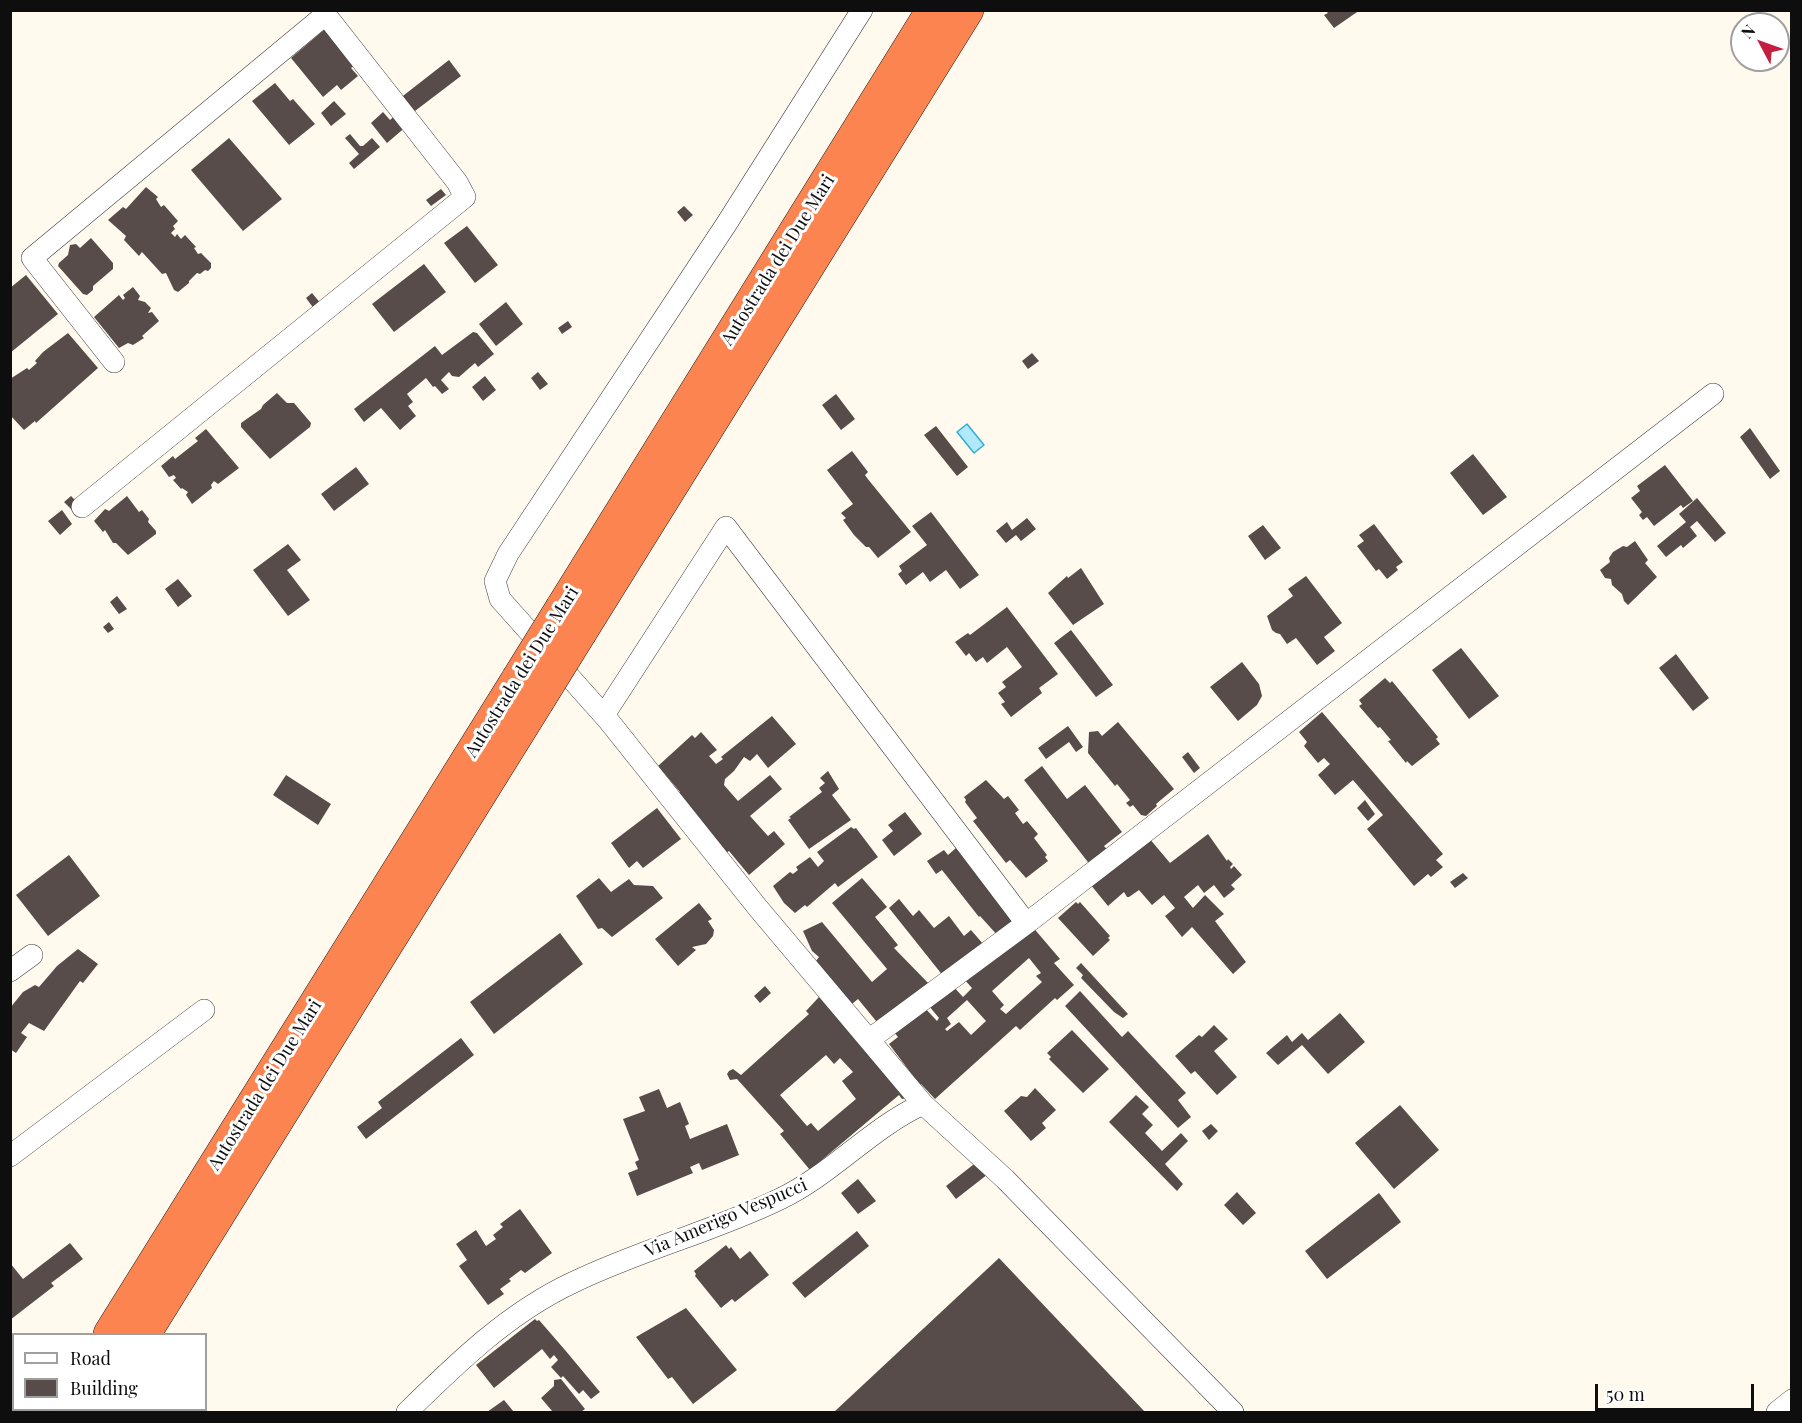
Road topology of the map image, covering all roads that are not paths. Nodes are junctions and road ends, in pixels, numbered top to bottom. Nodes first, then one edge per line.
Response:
1 (862, 10) edge
2 (933, 10) edge
3 (967, 10) edge
4 (324, 13) edge
5 (114, 362) dead end
6 (1713, 394) dead end
7 (82, 507) dead end
8 (572, 619) junction
9 (528, 690) junction
10 (604, 715) junction
11 (1026, 923) junction
12 (32, 955) dead end
13 (10, 971) edge
14 (204, 1010) dead end
15 (870, 1039) junction
16 (923, 1104) junction
17 (10, 1156) edge
18 (111, 1333) edge
19 (145, 1333) edge
20 (1791, 1400) edge
21 (406, 1413) edge
22 (1233, 1413) edge
23 (1777, 1413) edge

1 - 10 street
2 - 8 highway, Autostrada dei Due Mari
3 - 8 highway, Autostrada dei Due Mari
4 - 5 street
4 - 7 street
6 - 11 street
8 - 9 highway, Autostrada dei Due Mari, bridge
9 - 18 highway, Autostrada dei Due Mari
9 - 19 highway, Autostrada dei Due Mari
10 - 11 street
10 - 15 street
11 - 15 street
12 - 13 street
14 - 17 street
15 - 16 street
16 - 21 street, Via Amerigo Vespucci
16 - 22 street
20 - 23 street

